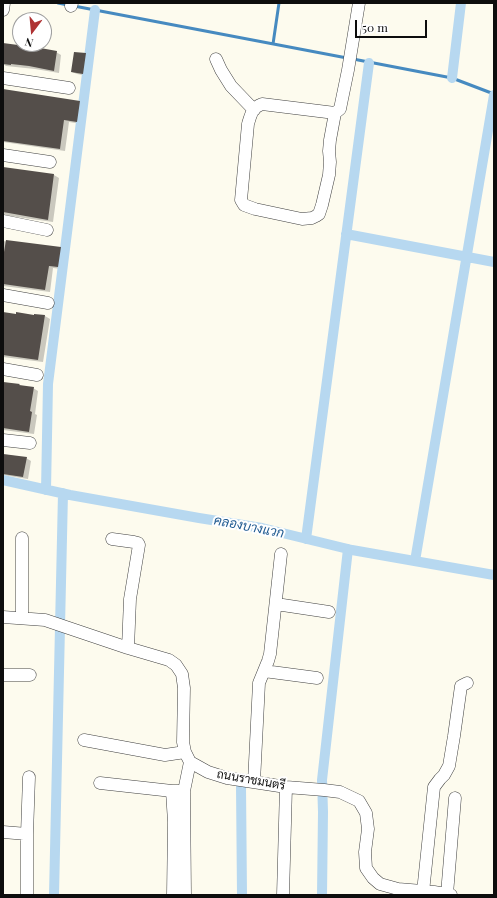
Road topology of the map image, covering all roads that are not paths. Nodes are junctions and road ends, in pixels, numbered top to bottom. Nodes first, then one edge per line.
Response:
1 (358, 3) edge
2 (216, 58) dead end
3 (3, 78) edge
4 (69, 88) dead end
5 (254, 110) junction
6 (335, 113) junction
7 (3, 155) edge
8 (50, 162) dead end
9 (3, 221) edge
10 (47, 230) dead end
11 (3, 295) edge
12 (48, 303) dead end
13 (3, 369) edge
14 (37, 375) dead end
15 (3, 440) edge
16 (30, 443) dead end
17 (22, 538) dead end
18 (112, 539) dead end
19 (281, 554) dead end
20 (276, 604) junction
21 (329, 612) dead end
22 (3, 617) edge
23 (22, 618) junction
24 (128, 648) junction
25 (264, 671) junction
26 (3, 674) edge
27 (30, 675) dead end
28 (317, 678) dead end
29 (467, 683) dead end
30 (84, 740) dead end
31 (188, 757) junction
32 (29, 777) dead end
33 (100, 782) dead end
34 (254, 782) junction
35 (286, 787) junction
36 (178, 791) junction
37 (455, 798) dead end
38 (3, 832) edge
39 (27, 834) junction
40 (430, 893) edge
41 (447, 894) edge
42 (27, 895) edge
43 (173, 895) edge
44 (185, 895) edge
45 (283, 895) edge
46 (451, 895) edge

1 - 6 street
2 - 5 street
3 - 4 street
5 - 6 street
5 - 6 street
7 - 8 street
9 - 10 street
11 - 12 street
13 - 14 street
15 - 16 street
17 - 23 street
18 - 24 street
19 - 20 street
20 - 21 street
20 - 25 street
22 - 23 street
23 - 24 street
24 - 31 street
25 - 28 street
25 - 34 street
26 - 27 street
29 - 40 street
30 - 31 street
31 - 34 street, ถนนราชมนตรี
31 - 36 street
32 - 39 street
33 - 36 street
34 - 35 street, ถนนราชมนตรี
35 - 40 street, ถนนราชมนตรี
35 - 45 street
36 - 43 street
36 - 44 street
37 - 41 street
38 - 39 street
39 - 42 street
40 - 41 street, ถนนราชมนตรี
41 - 46 street, ถนนราชมนตรี

